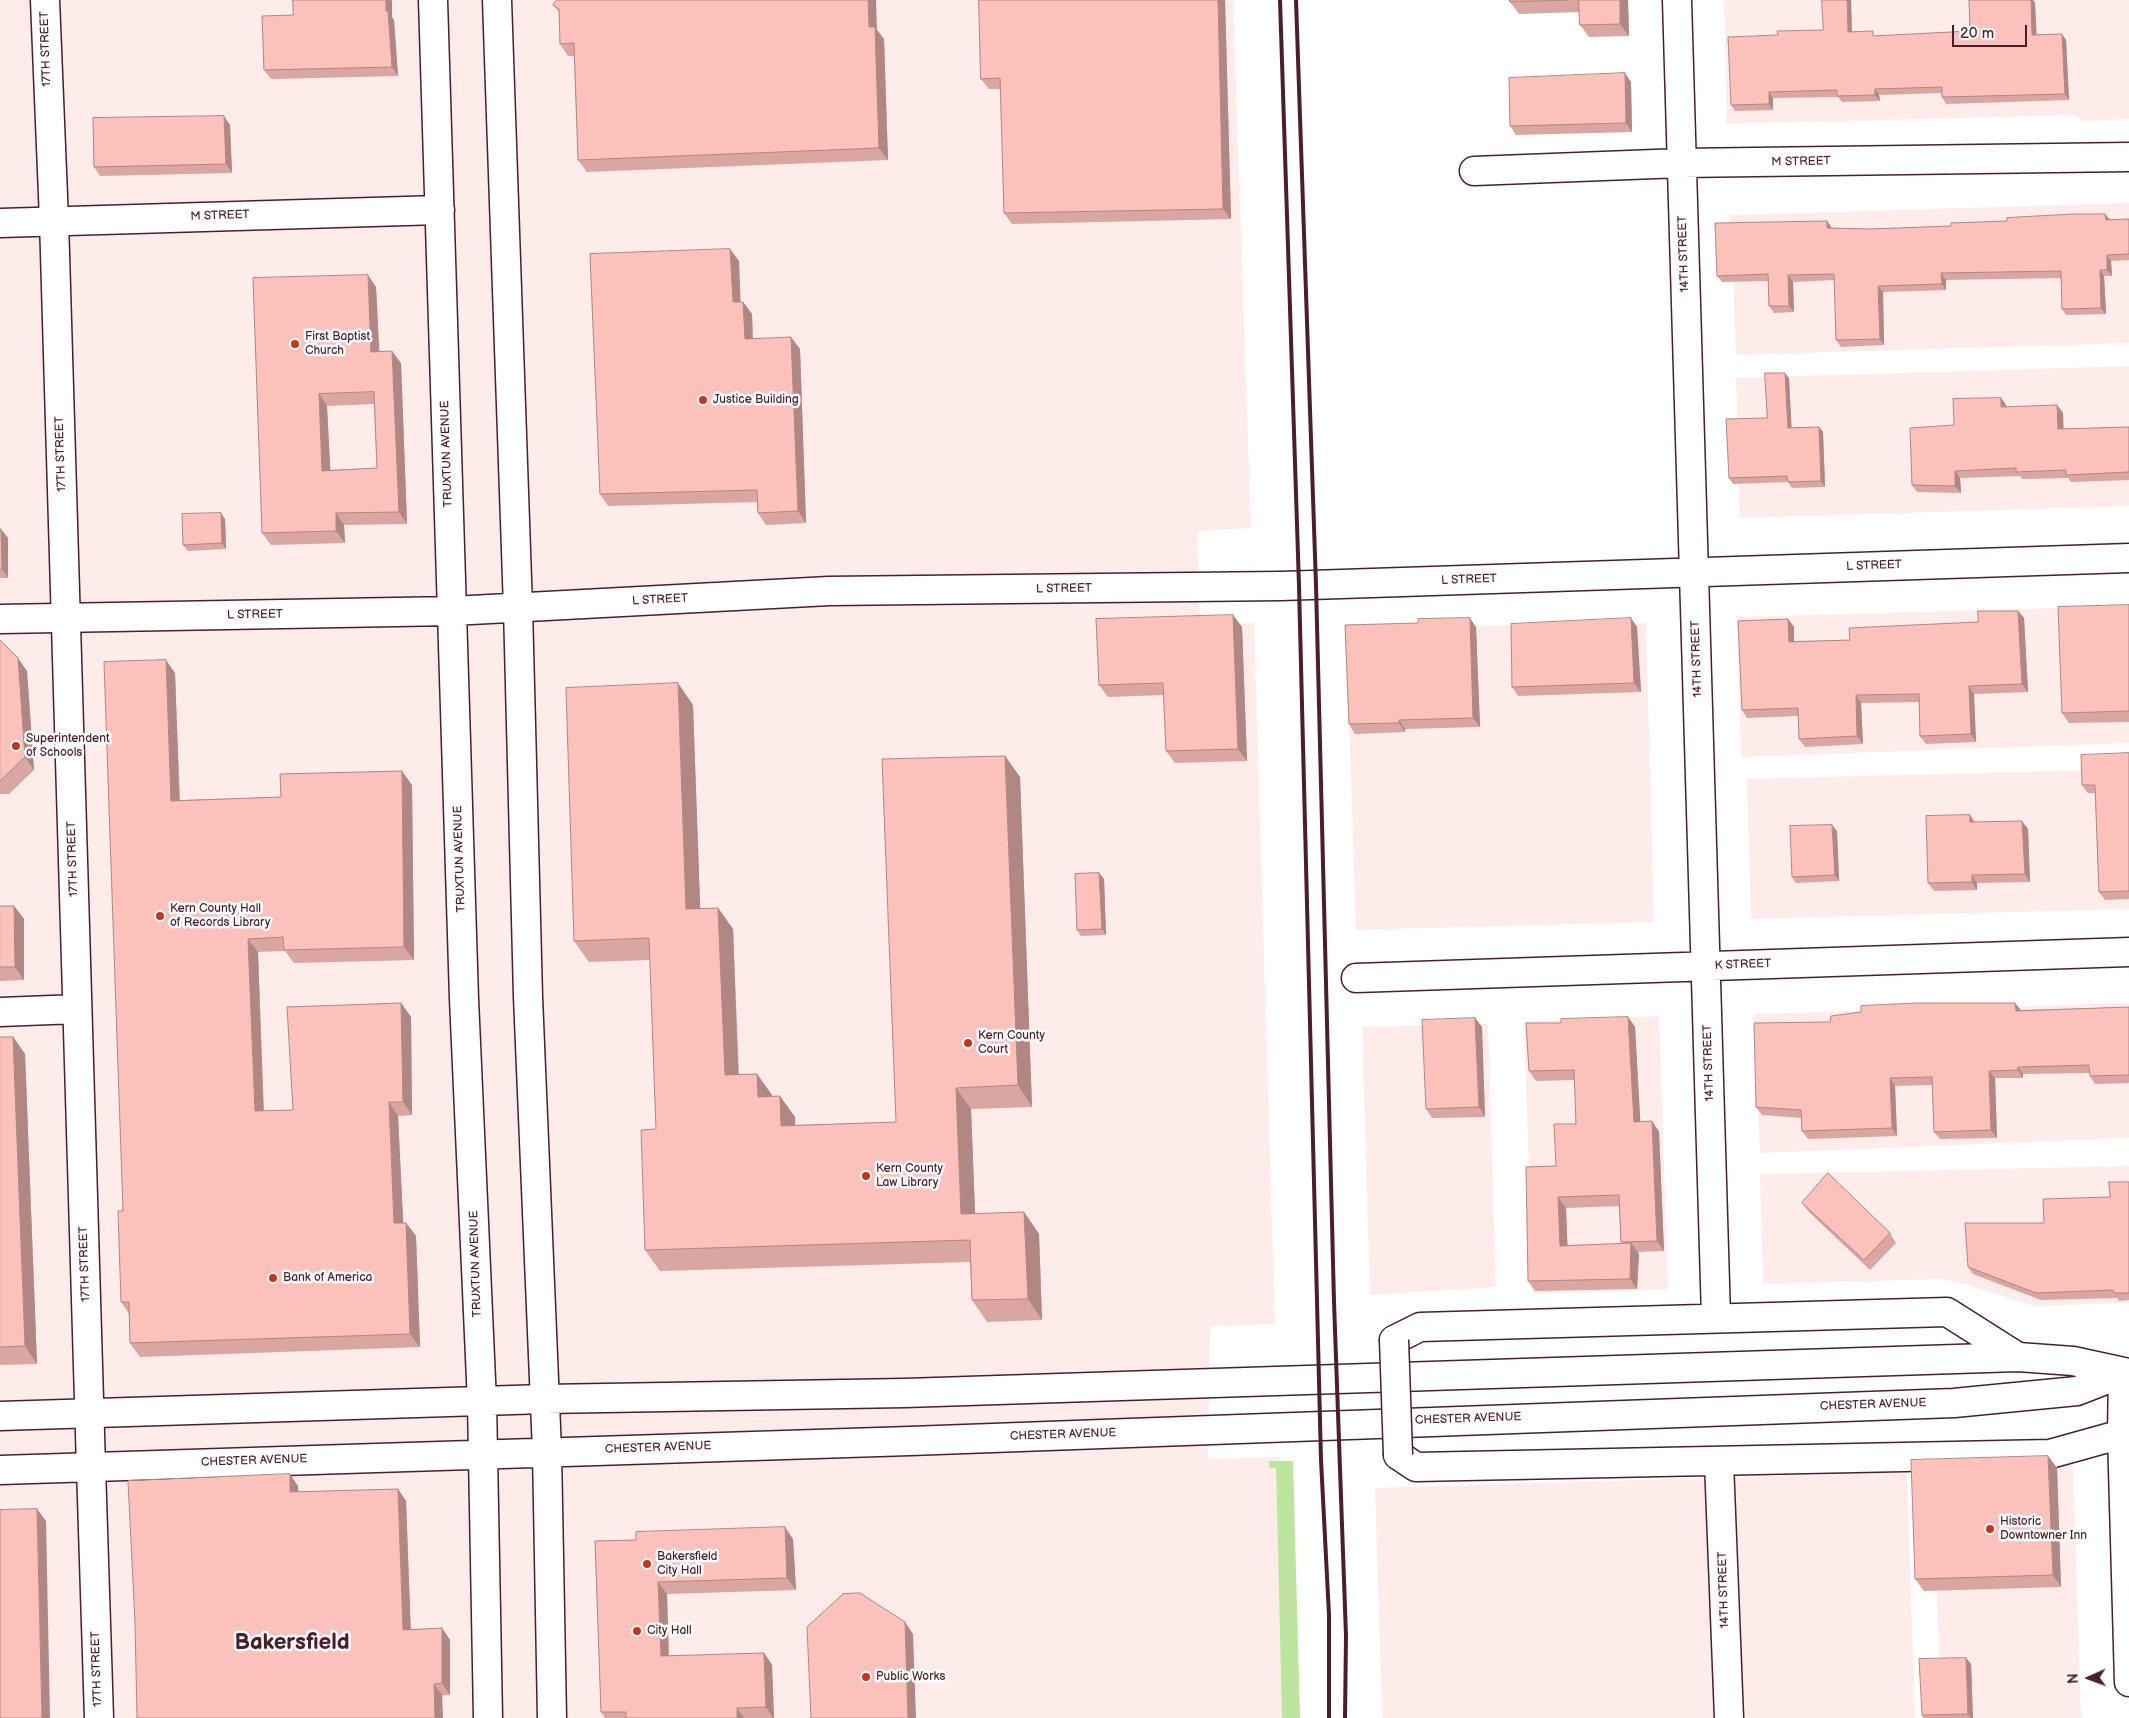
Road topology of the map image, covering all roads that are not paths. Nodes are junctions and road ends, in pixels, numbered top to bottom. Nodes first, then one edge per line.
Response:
1 (44, 0) edge
2 (433, 0) edge
3 (497, 0) edge
4 (1677, 0) edge
5 (2129, 157) edge
6 (1681, 164) junction
7 (1474, 171) dead end
8 (440, 210) junction
9 (54, 220) junction
10 (0, 223) edge
11 (2129, 558) edge
12 (1694, 572) junction
13 (518, 608) junction
14 (452, 611) junction
15 (0, 619) edge
16 (66, 619) junction
17 (2129, 952) edge
18 (1707, 966) junction
19 (1356, 978) dead end
20 (77, 1009) junction
21 (0, 1012) edge
22 (1716, 1317) junction
23 (2018, 1358) junction
24 (2126, 1373) edge
25 (545, 1399) junction
26 (482, 1402) junction
27 (90, 1412) junction
28 (0, 1416) edge
29 (2122, 1434) junction
30 (547, 1451) junction
31 (481, 1454) junction
32 (1719, 1462) junction
33 (91, 1466) junction
34 (0, 1470) edge
35 (2129, 1682) edge
36 (99, 1718) edge
37 (488, 1718) edge
38 (552, 1718) edge
39 (1728, 1718) edge

1 - 9 street, 17TH STREET
2 - 8 street, TRUXTUN AVENUE
3 - 13 street
4 - 6 street, 14TH STREET
5 - 6 street, M STREET
6 - 7 street, M STREET
6 - 12 street, 14TH STREET
8 - 9 street, M STREET
8 - 14 street, TRUXTUN AVENUE
9 - 10 street, M STREET
9 - 16 street, 17TH STREET
11 - 12 street, L STREET
12 - 13 street, L STREET
12 - 18 street, 14TH STREET
13 - 14 street, L STREET
13 - 25 street
14 - 16 street, L STREET
14 - 26 street, TRUXTUN AVENUE
15 - 16 street, L STREET
16 - 20 street, 17TH STREET
17 - 18 street, K STREET
18 - 19 street, K STREET
18 - 22 street, 14TH STREET
20 - 21 street
20 - 27 street, 17TH STREET
22 - 23 street
22 - 32 street, bridge
23 - 24 street
23 - 25 street
24 - 29 street
24 - 30 street, CHESTER AVENUE
25 - 26 street
25 - 30 street
26 - 27 street
26 - 31 street, TRUXTUN AVENUE
27 - 28 street
27 - 33 street, 17TH STREET
29 - 32 street
29 - 35 street
30 - 31 street, CHESTER AVENUE
30 - 38 street
31 - 33 street, CHESTER AVENUE
31 - 37 street, TRUXTUN AVENUE
32 - 39 street, 14TH STREET
33 - 34 street, CHESTER AVENUE
33 - 36 street, 17TH STREET

